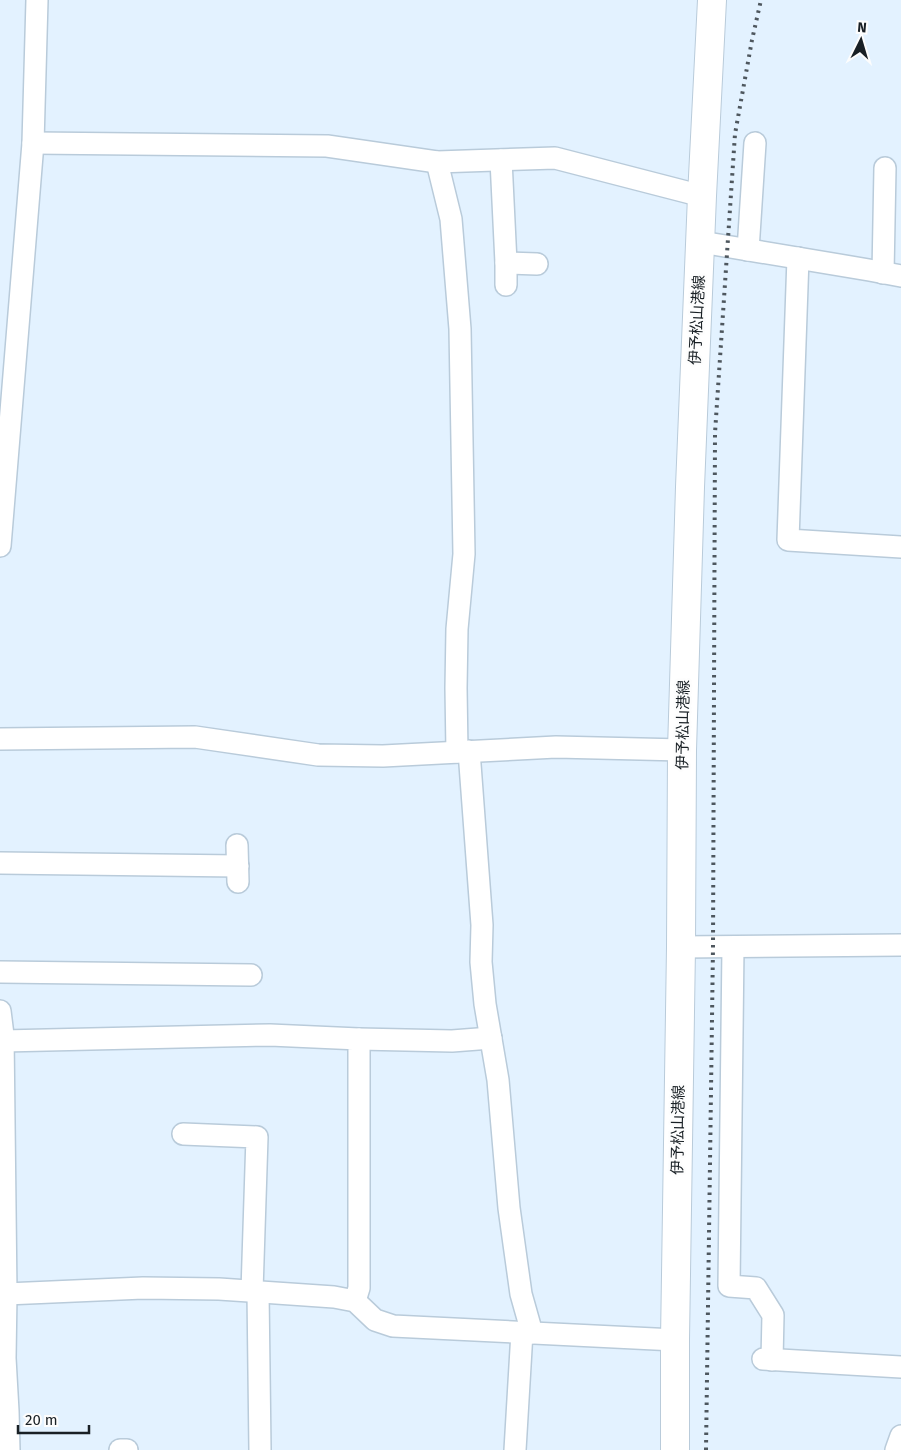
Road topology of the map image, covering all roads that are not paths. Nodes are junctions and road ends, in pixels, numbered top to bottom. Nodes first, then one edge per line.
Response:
1 (36, 0) edge
2 (712, 0) edge
3 (33, 143) junction
4 (755, 143) dead end
5 (501, 160) junction
6 (437, 162) junction
7 (885, 168) dead end
8 (702, 196) junction
9 (701, 242) junction
10 (748, 250) junction
11 (798, 258) junction
12 (506, 263) junction
13 (537, 264) dead end
14 (892, 275) edge
15 (506, 285) dead end
16 (6, 407) edge
17 (1, 532) edge
18 (901, 547) edge
19 (0, 739) edge
20 (682, 750) junction
21 (463, 752) junction
22 (0, 863) edge
23 (238, 864) dead end
24 (901, 945) edge
25 (681, 947) junction
26 (733, 947) junction
27 (0, 972) edge
28 (251, 975) dead end
29 (0, 1012) edge
30 (491, 1038) junction
31 (359, 1039) junction
32 (3, 1041) junction
33 (183, 1134) dead end
34 (255, 1292) junction
35 (6, 1294) junction
36 (355, 1302) junction
37 (527, 1333) junction
38 (675, 1340) junction
39 (2, 1358) edge
40 (901, 1367) edge
41 (901, 1436) edge
42 (9, 1450) edge
43 (120, 1450) edge
44 (127, 1450) edge
45 (260, 1450) edge
46 (515, 1450) edge
47 (675, 1450) edge
48 (896, 1450) edge

1 - 3 street
2 - 8 main road, 伊予松山港線
3 - 6 street
3 - 16 street
4 - 10 street
5 - 6 street
5 - 8 street
5 - 12 street
6 - 21 street
7 - 14 street
8 - 9 main road, 伊予松山港線
9 - 10 street
9 - 20 main road, 伊予松山港線
10 - 11 street
11 - 14 street
11 - 18 street
12 - 13 street
12 - 15 street
16 - 17 street
19 - 21 street
20 - 21 street
20 - 25 main road, 伊予松山港線
21 - 30 street
22 - 23 street
24 - 26 street
25 - 26 street
25 - 38 main road, 伊予松山港線
26 - 40 street
27 - 28 street
29 - 32 street
30 - 31 street
30 - 37 street
31 - 32 street
31 - 36 street
32 - 35 street
33 - 34 street
34 - 35 street
34 - 36 street
34 - 45 street
35 - 39 street
36 - 37 street
37 - 38 street
37 - 46 street
38 - 47 main road, 伊予松山港線
39 - 42 street
41 - 48 street
43 - 44 street

